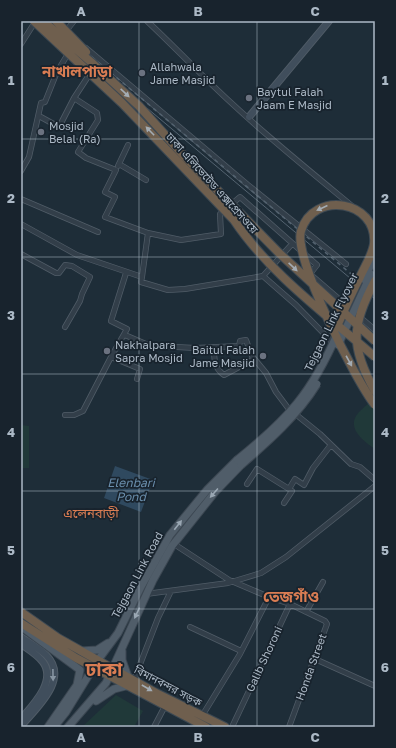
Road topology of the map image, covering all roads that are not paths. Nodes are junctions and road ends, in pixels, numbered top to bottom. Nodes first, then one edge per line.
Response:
1 (32, 21) edge
2 (52, 21) edge
3 (56, 21) edge
4 (74, 21) edge
5 (147, 21) edge
6 (325, 22) edge
7 (44, 25) edge
8 (66, 31) junction
9 (77, 40) junction
10 (21, 44) edge
11 (69, 52) junction
12 (96, 61) junction
13 (74, 98) junction
14 (39, 116) junction
15 (248, 118) junction
16 (128, 145) dead end
17 (119, 164) junction
18 (116, 170) junction
19 (21, 171) edge
20 (146, 180) dead end
21 (21, 199) edge
22 (21, 224) edge
23 (375, 225) edge
24 (98, 232) dead end
25 (148, 233) junction
26 (292, 244) junction
27 (21, 254) edge
28 (375, 258) edge
29 (346, 264) dead end
30 (375, 267) edge
31 (126, 273) junction
32 (263, 276) junction
33 (142, 277) junction
34 (375, 281) edge
35 (350, 310) junction
36 (65, 327) dead end
37 (375, 330) edge
38 (125, 335) junction
39 (333, 341) junction
40 (375, 341) edge
41 (214, 347) junction
42 (110, 357) junction
43 (375, 357) edge
44 (254, 359) junction
45 (137, 380) dead end
46 (375, 391) edge
47 (375, 405) edge
48 (294, 412) junction
49 (65, 415) dead end
50 (330, 446) junction
51 (239, 463) junction
52 (375, 480) edge
53 (247, 484) dead end
54 (375, 486) edge
55 (289, 489) junction
56 (284, 503) dead end
57 (167, 540) junction
58 (174, 544) junction
59 (233, 582) junction
60 (323, 582) dead end
61 (171, 591) junction
62 (146, 594) junction
63 (269, 597) junction
64 (290, 604) junction
65 (21, 612) edge
66 (306, 612) junction
67 (21, 622) edge
68 (21, 626) edge
69 (190, 627) dead end
70 (118, 633) junction
71 (21, 637) edge
72 (126, 637) junction
73 (21, 644) edge
74 (81, 651) junction
75 (241, 651) junction
76 (315, 659) junction
77 (98, 660) junction
78 (93, 668) junction
79 (113, 668) junction
80 (109, 676) junction
81 (131, 679) junction
82 (126, 686) junction
83 (375, 686) edge
84 (165, 706) junction
85 (83, 711) junction
86 (202, 716) junction
87 (21, 719) edge
88 (21, 726) edge
89 (48, 727) edge
90 (54, 727) edge
91 (68, 727) edge
92 (154, 727) edge
93 (206, 727) edge
94 (225, 727) edge
95 (232, 727) edge
96 (289, 727) edge

1 - 7 highway, ঢাকা এলিভেটেড এক্সপ্রেসওয়ে, bridge
1 - 10 street
1 - 11 street
2 - 8 street
3 - 12 highway, bridge
4 - 8 street
5 - 15 street
6 - 15 main road
7 - 12 highway, ঢাকা এলিভেটেড এক্সপ্রেসওয়ে, bridge
43 -> 7 highway, ঢাকা এলিভেটেড এক্সপ্রেসওয়ে, bridge
8 - 9 street
9 - 11 street
9 - 12 street
11 - 14 street
12 - 13 street
12 - 29 street
12 -> 40 highway, ঢাকা এলিভেটেড এক্সপ্রেসওয়ে, bridge
13 - 14 street
13 - 18 street
14 - 19 street
15 - 23 street
16 - 17 street
17 - 18 street
17 - 20 street
18 - 25 street
21 - 24 street
22 - 31 street
25 - 26 street
25 - 33 street
26 - 32 street
26 - 35 street
27 - 36 street
28 - 39 main road, Tejgaon Link Flyover, bridge
30 - 51 main road, Tejgaon Link Flyover, bridge
31 - 33 street
31 - 38 street
32 - 33 street
32 - 39 street
34 - 46 highway, bridge
35 - 37 street
35 - 48 street
38 - 41 street
38 - 42 street
39 -> 47 highway, bridge
39 - 51 main road, Tejgaon Link Flyover, bridge
41 - 44 street
41 - 44 street
42 - 45 street
42 - 49 street
44 - 48 street
48 - 50 street
50 - 52 street
50 - 55 street
57 -> 51 main road, Tejgaon Link Road
51 -> 58 main road, Tejgaon Link Road
53 - 55 street
54 - 59 street
55 - 56 street
57 - 58 main road
57 - 70 main road, Tejgaon Link Road
58 - 59 street
58 - 62 main road, Tejgaon Link Road
59 - 61 street
59 - 63 street
60 - 66 street
61 - 62 street
61 - 81 street
62 -> 72 main road, Tejgaon Link Road
63 - 64 street
63 - 75 street
64 - 66 street, Honda Street
64 - 95 street, Galib Shoroni
65 - 74 highway, বিমানবন্দর সড়ক
66 - 76 street, Honda Street
67 - 78 highway, বিমানবন্দর সড়ক
68 - 89 main road
69 - 75 street
70 - 74 main road
70 - 77 main road, Tejgaon Link Road
71 -> 88 main road
72 - 79 main road, Tejgaon Link Road
72 - 81 main road
73 - 87 main road
74 - 77 highway, বিমানবন্দর সড়ক
75 - 86 street
76 - 83 street
76 - 96 street, Honda Street
77 - 78 main road, Tejgaon Link Road
77 - 79 highway, বিমানবন্দর সড়ক
78 - 80 highway, বিমানবন্দর সড়ক
78 - 90 main road, Tejgaon Link Road
79 - 80 main road, Tejgaon Link Road
79 - 81 highway, বিমানবন্দর সড়ক
80 - 82 highway, বিমানবন্দর সড়ক
80 - 85 main road, Tejgaon Link Road
81 -> 86 highway, বিমানবন্দর সড়ক
82 - 84 highway, বিমানবন্দর সড়ক
82 - 85 main road
84 - 92 street
84 - 93 highway, বিমানবন্দর সড়ক
85 - 91 main road
86 - 94 highway, বিমানবন্দর সড়ক

